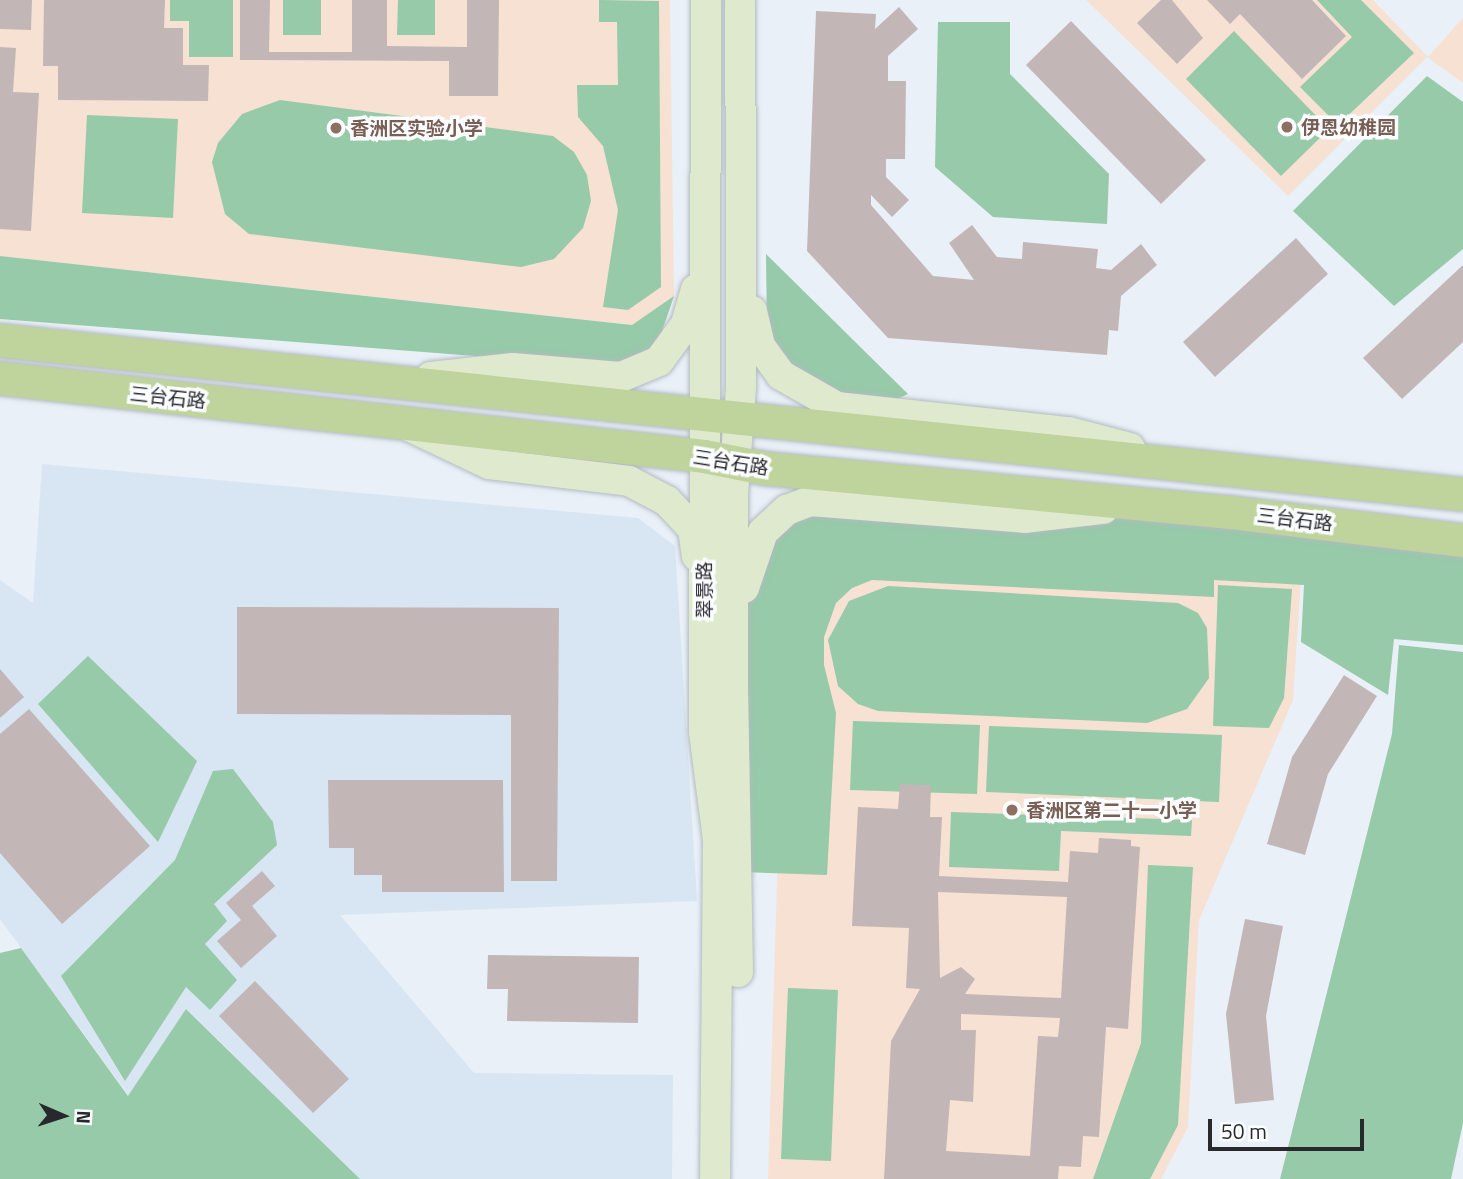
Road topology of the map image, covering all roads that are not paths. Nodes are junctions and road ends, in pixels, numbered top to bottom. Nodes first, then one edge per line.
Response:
1 (706, 0) edge
2 (740, 0) edge
3 (705, 255) junction
4 (742, 267) junction
5 (0, 340) edge
6 (0, 379) edge
7 (405, 381) junction
8 (704, 412) junction
9 (740, 415) junction
10 (401, 423) junction
11 (704, 456) junction
12 (738, 465) junction
13 (1194, 465) junction
14 (1463, 494) edge
15 (1134, 505) junction
16 (1463, 540) edge
17 (704, 611) junction
18 (733, 696) junction
19 (715, 1179) edge
20 (736, 1179) edge

1 - 3 main road, 翠景路
2 - 4 main road, 翠景路
3 - 7 main road
3 - 8 main road, 翠景路
4 - 9 main road, 翠景路
4 - 13 main road
5 - 7 main road, 三台石路
6 - 10 main road, 三台石路
7 - 8 main road, 三台石路
8 - 9 main road, 三台石路
8 - 11 main road, 翠景路
9 - 12 main road, 翠景路
9 - 13 main road, 三台石路
10 - 11 main road, 三台石路
10 - 17 main road
11 - 12 main road, 三台石路
11 - 17 main road, 翠景路
12 - 15 main road, 三台石路
12 - 18 main road, 翠景路
13 - 14 main road, 三台石路
15 - 16 main road, 三台石路
15 - 18 main road
17 - 19 main road, 翠景路
18 - 20 main road, 翠景路

